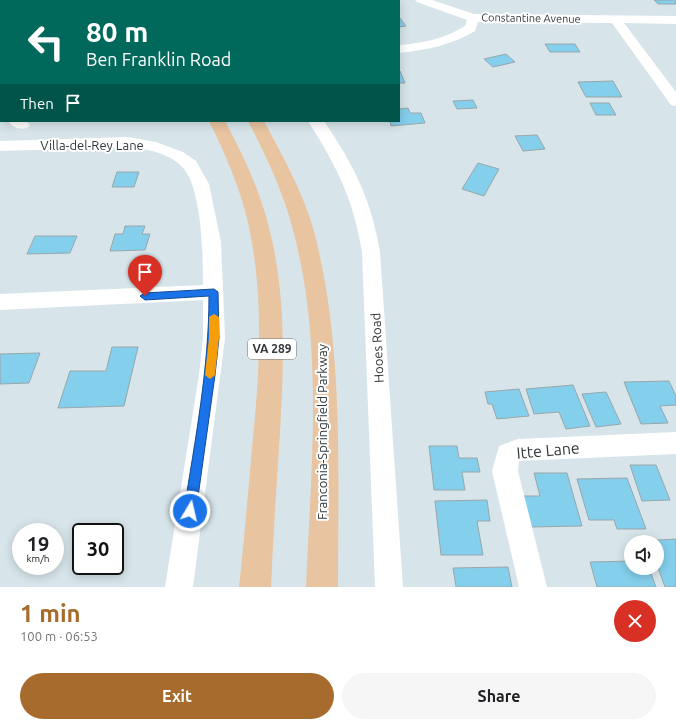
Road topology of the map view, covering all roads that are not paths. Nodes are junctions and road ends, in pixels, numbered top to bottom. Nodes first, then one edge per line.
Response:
1 (421, 0) edge
2 (474, 18) junction
3 (615, 19) junction
4 (676, 20) edge
5 (400, 49) edge
6 (676, 102) edge
7 (218, 122) edge
8 (257, 122) edge
9 (317, 122) edge
10 (0, 146) edge
11 (214, 292) junction
12 (0, 302) edge
13 (676, 442) edge
14 (179, 587) edge
15 (255, 587) edge
16 (322, 587) edge
17 (389, 587) edge
18 (533, 587) edge

1 - 2 street
2 - 3 street, Constantine Avenue
2 - 5 street, Constantine Avenue
3 - 4 street, Constantine Avenue
3 - 6 street
7 - 15 main road, VA 289
8 - 16 main road, Franconia-Springfield Parkway
9 - 17 street, Hooes Road
10 - 11 street, Villa-del-Rey Lane
11 - 12 street
11 - 14 street, Villa-del-Rey Lane
13 - 18 street, Itte Lane

